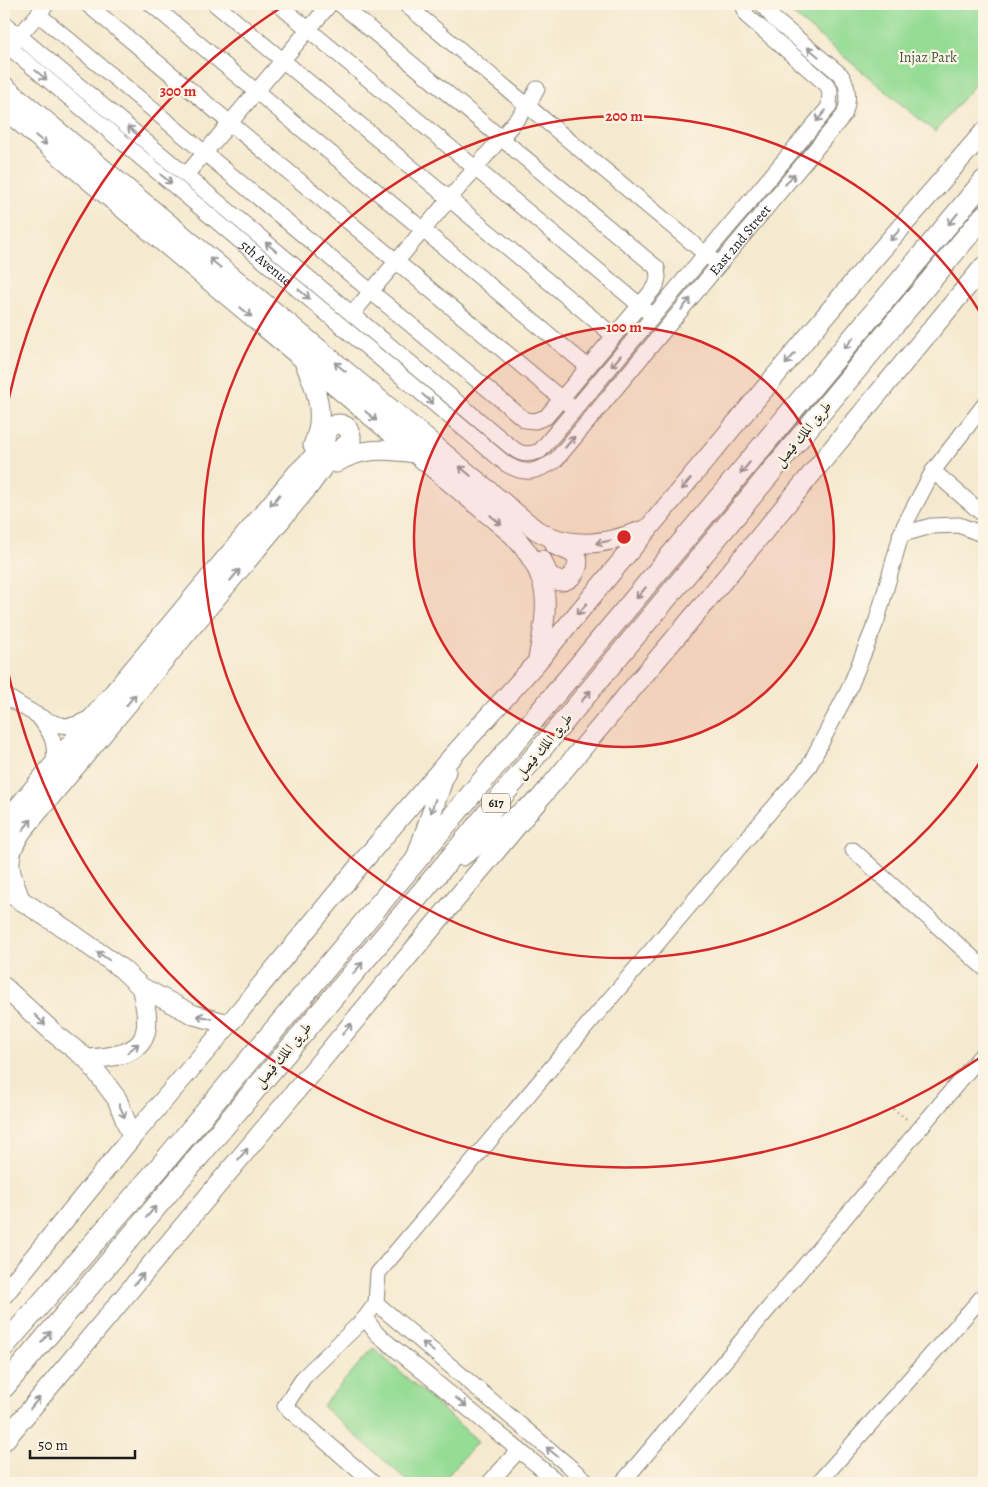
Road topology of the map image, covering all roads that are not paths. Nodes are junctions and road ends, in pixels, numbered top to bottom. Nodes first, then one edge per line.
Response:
1 (87, 4) edge
2 (151, 4) edge
3 (215, 4) edge
4 (278, 4) edge
5 (330, 4) edge
6 (340, 4) edge
7 (405, 4) edge
8 (743, 4) edge
9 (762, 4) edge
10 (42, 9) edge
11 (4, 23) edge
12 (308, 30) junction
13 (20, 36) junction
14 (796, 37) junction
15 (6, 46) edge
16 (786, 50) junction
17 (283, 60) junction
18 (4, 86) edge
19 (537, 89) dead end
20 (256, 91) junction
21 (528, 106) junction
22 (4, 109) edge
23 (230, 123) junction
24 (984, 132) edge
25 (500, 138) junction
26 (204, 153) junction
27 (475, 168) junction
28 (186, 175) junction
29 (984, 181) edge
30 (449, 199) junction
31 (984, 216) edge
32 (423, 230) junction
33 (706, 254) junction
34 (397, 261) junction
35 (719, 265) junction
36 (984, 266) edge
37 (371, 292) junction
38 (640, 306) junction
39 (352, 314) junction
40 (653, 316) junction
41 (666, 327) junction
42 (614, 336) junction
43 (302, 358) junction
44 (588, 367) junction
45 (561, 399) junction
46 (984, 405) edge
47 (575, 410) junction
48 (588, 421) junction
49 (415, 453) junction
50 (525, 455) joint
51 (533, 471) joint
52 (933, 471) junction
53 (304, 479) junction
54 (984, 515) edge
55 (519, 528) junction
56 (650, 528) junction
57 (900, 535) junction
58 (984, 535) edge
59 (538, 661) junction
60 (4, 695) edge
61 (37, 715) junction
62 (95, 716) junction
63 (449, 760) junction
64 (54, 764) junction
65 (536, 803) junction
66 (5, 823) edge
67 (853, 850) dead end
68 (413, 865) junction
69 (443, 867) junction
70 (4, 890) edge
71 (21, 901) junction
72 (984, 968) edge
73 (141, 987) junction
74 (8, 992) edge
75 (229, 1024) junction
76 (984, 1052) edge
77 (87, 1059) junction
78 (132, 1137) junction
79 (4, 1294) edge
80 (984, 1295) edge
81 (376, 1303) junction
82 (365, 1318) junction
83 (4, 1346) edge
84 (4, 1387) edge
85 (4, 1441) edge
86 (519, 1450) junction
87 (373, 1483) edge
88 (489, 1483) edge
89 (559, 1483) edge
90 (589, 1483) edge
91 (622, 1483) edge
92 (818, 1483) edge

1 - 23 street
2 - 20 street
3 - 17 street
4 - 12 street
5 - 12 street
6 - 25 street
7 - 21 street
8 - 16 street, East 2nd Street
9 - 14 street, East 2nd Street
10 - 13 street
10 - 26 street
11 - 13 street, 5th Avenue
12 - 17 street
12 - 27 street
13 - 15 street
28 -> 13 street, 5th Avenue
14 - 16 street
35 -> 14 street, East 2nd Street
15 -> 51 street, 5th Avenue
16 -> 33 street, East 2nd Street
17 - 20 street
17 - 30 street
55 -> 18 main road
19 - 21 street
20 - 23 street
20 - 32 street
21 - 25 street
21 - 33 street
22 -> 43 main road
23 - 26 street
23 - 34 street
24 -> 56 main road
25 - 27 street
25 - 38 street
26 - 28 street
26 - 37 street
27 - 30 street
27 - 38 street
39 -> 28 street, 5th Avenue
29 -> 68 highway, طريق الملك فيصل / 617
30 - 32 street
30 - 42 street
69 -> 31 highway, طريق الملك فيصل / 617
32 - 34 street
32 - 44 street
33 - 35 street
33 - 40 street, East 2nd Street
34 - 37 street
34 - 45 street
41 -> 35 street, East 2nd Street
36 - 65 main road
37 - 39 street
37 - 45 street
38 - 40 street
38 - 42 street
39 - 50 street, 5th Avenue
40 - 41 street
40 -> 47 street, East 2nd Street
41 - 48 street, East 2nd Street
42 - 44 street
43 -> 49 main road
43 - 53 main road
44 - 45 street
45 - 47 street
46 - 52 street
47 - 48 street
47 - 50 street, East 2nd Street
51 -> 48 street, East 2nd Street
49 - 53 main road
49 -> 55 main road
52 - 54 street
52 - 57 street
53 -> 62 main road
71 -> 53 main road
56 -> 55 main road
55 - 59 main road
56 -> 59 main road
57 - 58 street
57 - 81 street
59 - 63 main road
60 - 61 street
61 - 62 street
61 - 64 street
62 - 64 main road
63 -> 68 main road
63 - 75 main road
64 - 66 main road
65 - 69 highway
85 -> 65 main road
67 - 72 street
68 - 83 highway, طريق الملك فيصل / 617
84 -> 69 highway, طريق الملك فيصل / 617
70 - 71 main road
73 -> 71 main road
75 -> 73 main road
77 -> 73 main road
74 -> 77 main road
75 - 78 main road
76 - 91 street
77 -> 78 main road
78 - 79 main road
80 - 92 street
81 - 82 street
90 -> 81 street
82 -> 86 street
82 - 87 street
86 - 88 street
86 - 89 street

